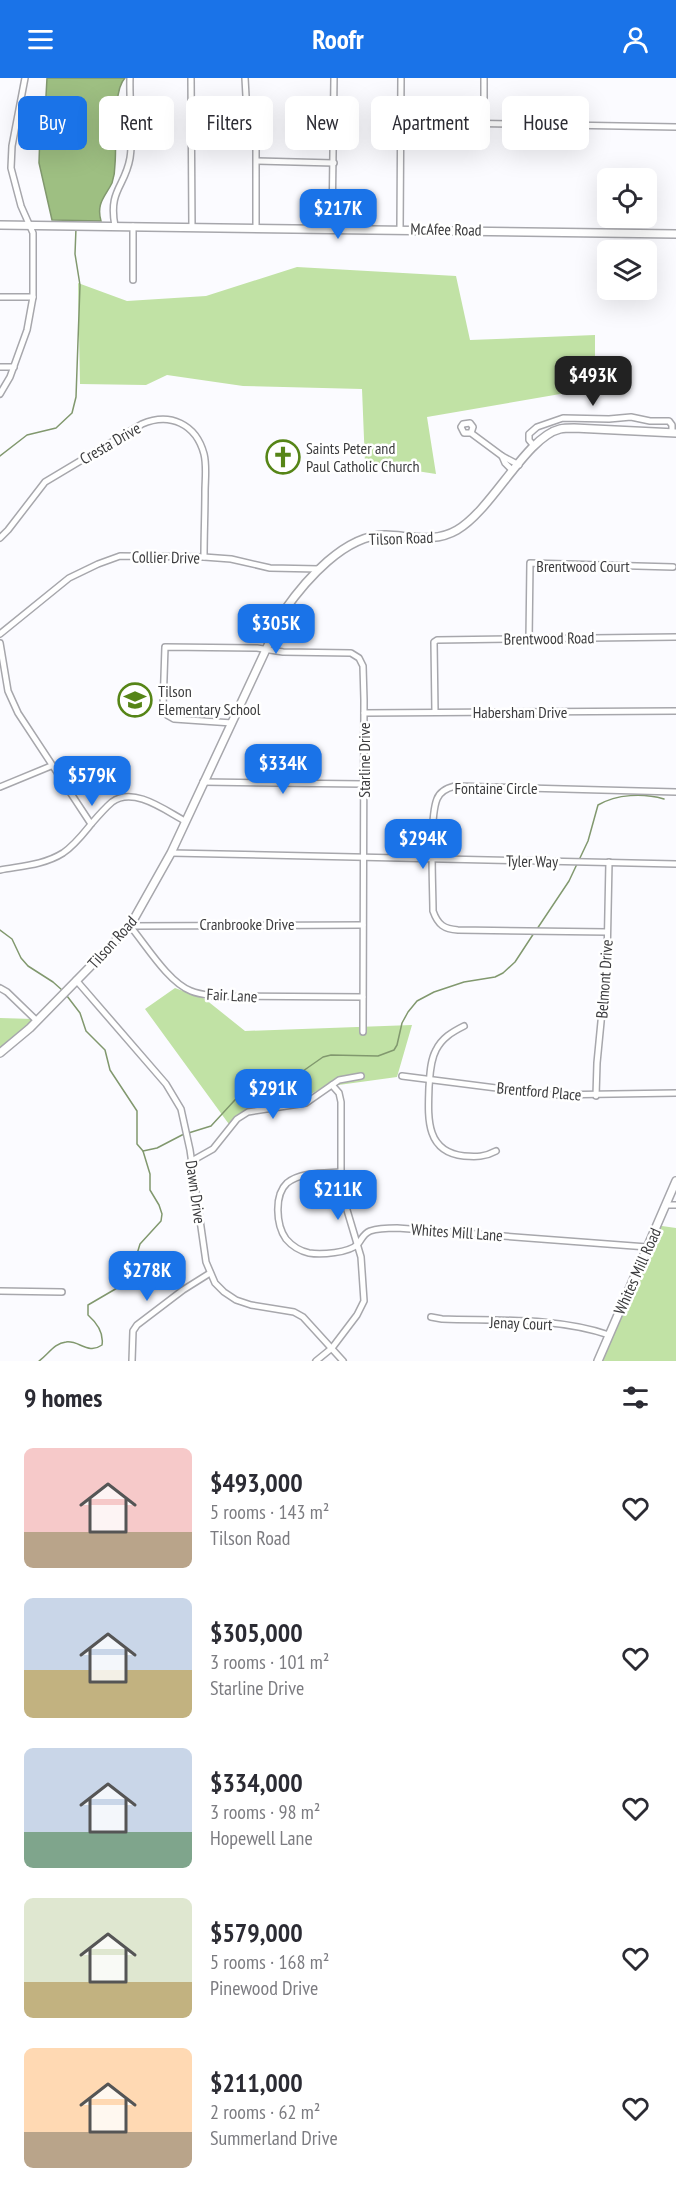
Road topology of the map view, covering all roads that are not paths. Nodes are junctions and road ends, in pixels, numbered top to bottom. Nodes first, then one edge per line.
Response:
1 (25, 78) edge
2 (130, 78) edge
3 (191, 78) edge
4 (245, 78) edge
5 (334, 78) edge
6 (401, 78) edge
7 (484, 78) edge
8 (401, 96) edge
9 (484, 96) edge
10 (490, 124) edge
11 (676, 127) edge
12 (401, 150) edge
13 (257, 161) junction
14 (334, 163) junction
15 (0, 225) edge
16 (28, 225) junction
17 (115, 226) junction
18 (133, 226) junction
19 (192, 228) junction
20 (256, 228) junction
21 (332, 228) junction
22 (400, 228) junction
23 (676, 234) edge
24 (133, 280) dead end
25 (0, 297) edge
26 (33, 297) junction
27 (0, 367) edge
28 (14, 367) junction
29 (0, 394) edge
30 (471, 433) dead end
31 (674, 433) edge
32 (534, 446) junction
33 (502, 456) junction
34 (519, 465) junction
35 (513, 471) junction
36 (0, 538) edge
37 (204, 557) junction
38 (673, 567) dead end
39 (320, 569) junction
40 (0, 634) edge
41 (676, 637) edge
42 (529, 639) junction
43 (0, 643) edge
44 (264, 650) junction
45 (676, 711) edge
46 (435, 712) junction
47 (364, 713) junction
48 (232, 723) junction
49 (51, 766) junction
50 (203, 782) junction
51 (363, 784) junction
52 (0, 787) edge
53 (676, 792) edge
54 (185, 821) junction
55 (91, 824) junction
56 (171, 853) junction
57 (363, 856) junction
58 (433, 859) junction
59 (609, 862) junction
60 (676, 864) edge
61 (0, 870) edge
62 (363, 925) junction
63 (130, 926) junction
64 (607, 932) junction
65 (76, 980) junction
66 (0, 988) edge
67 (363, 997) junction
68 (37, 1021) junction
69 (464, 1026) dead end
70 (363, 1032) dead end
71 (0, 1053) edge
72 (361, 1076) dead end
73 (402, 1076) dead end
74 (430, 1080) junction
75 (332, 1085) junction
76 (676, 1093) edge
77 (596, 1095) junction
78 (496, 1151) dead end
79 (190, 1162) junction
80 (340, 1172) junction
81 (676, 1181) edge
82 (666, 1205) junction
83 (676, 1205) edge
84 (357, 1244) junction
85 (647, 1247) junction
86 (210, 1273) junction
87 (0, 1291) edge
88 (62, 1292) dead end
89 (431, 1317) dead end
90 (609, 1335) junction
91 (332, 1348) junction
92 (132, 1361) edge
93 (316, 1361) edge
94 (344, 1361) edge
95 (598, 1361) edge

1 - 16 street
2 - 17 street
3 - 19 street
4 - 13 street
5 - 14 street
6 - 8 street
7 - 9 street
10 - 11 street
12 - 22 street
13 - 14 street
13 - 20 street
14 - 21 street
15 - 16 street, McAfee Road
16 - 17 street, McAfee Road
16 - 26 street
17 - 18 street, McAfee Road
18 - 19 street, McAfee Road
18 - 24 street
19 - 20 street, McAfee Road
20 - 21 street, McAfee Road
21 - 22 street, McAfee Road
22 - 23 street, McAfee Road
25 - 26 street
26 - 28 street
27 - 28 street
28 - 29 street
30 - 33 street
31 - 32 street, Tilson Road
31 - 32 street
32 - 34 street, Tilson Road
33 - 34 street
33 - 35 street
34 - 35 street, Tilson Road
35 - 39 street, Tilson Road
36 - 37 street, Cresta Drive
37 - 39 street, Collier Drive
37 - 40 street, Collier Drive
38 - 42 street, Brentwood Court
39 - 44 street, Tilson Road
41 - 42 street, Brentwood Road
42 - 46 street, Brentwood Road
43 - 49 street
44 - 47 street, Starline Drive
44 - 48 street, Tilson Road
44 - 48 street
45 - 46 street, Habersham Drive
46 - 47 street, Habersham Drive
47 - 51 street, Starline Drive
48 - 50 street, Tilson Road
49 - 52 street
49 - 55 street
50 - 51 street
50 - 54 street, Tilson Road
51 - 57 street, Starline Drive
53 - 58 street, Fontaine Circle
54 - 55 street
54 - 56 street, Tilson Road
55 - 61 street
56 - 57 street, Tyler Way
56 - 63 street, Tilson Road
57 - 58 street, Tyler Way
57 - 62 street, Starline Drive
58 - 59 street, Tyler Way
58 - 64 street, Fontaine Circle
59 - 60 street, Tyler Way
59 - 64 street, Belmont Drive
62 - 63 street, Cranbrooke Drive
62 - 67 street, Starline Drive
63 - 65 street, Tilson Road
63 - 67 street, Fair Lane
64 - 77 street, Belmont Drive
65 - 68 street, Tilson Road
65 - 79 street, Dawn Drive
66 - 68 street
67 - 70 street, Starline Drive
68 - 71 street, Tilson Road
69 - 74 street
72 - 75 street
73 - 74 street, Brentford Place
74 - 77 street, Brentford Place
74 - 78 street
75 - 79 street
75 - 80 street
76 - 77 street, Brentford Place
79 - 86 street, Dawn Drive
80 - 84 street
80 - 84 street, Whites Mill Lane
81 - 82 street, Whites Mill Road
82 - 83 street
82 - 85 street, Whites Mill Road
84 - 85 street, Whites Mill Lane
84 - 91 street
85 - 90 street, Whites Mill Road
86 - 91 street, Dawn Drive
86 - 92 street
87 - 88 street
89 - 90 street, Jenay Court
90 - 95 street, Whites Mill Road
91 - 93 street
91 - 94 street, Dawn Drive

